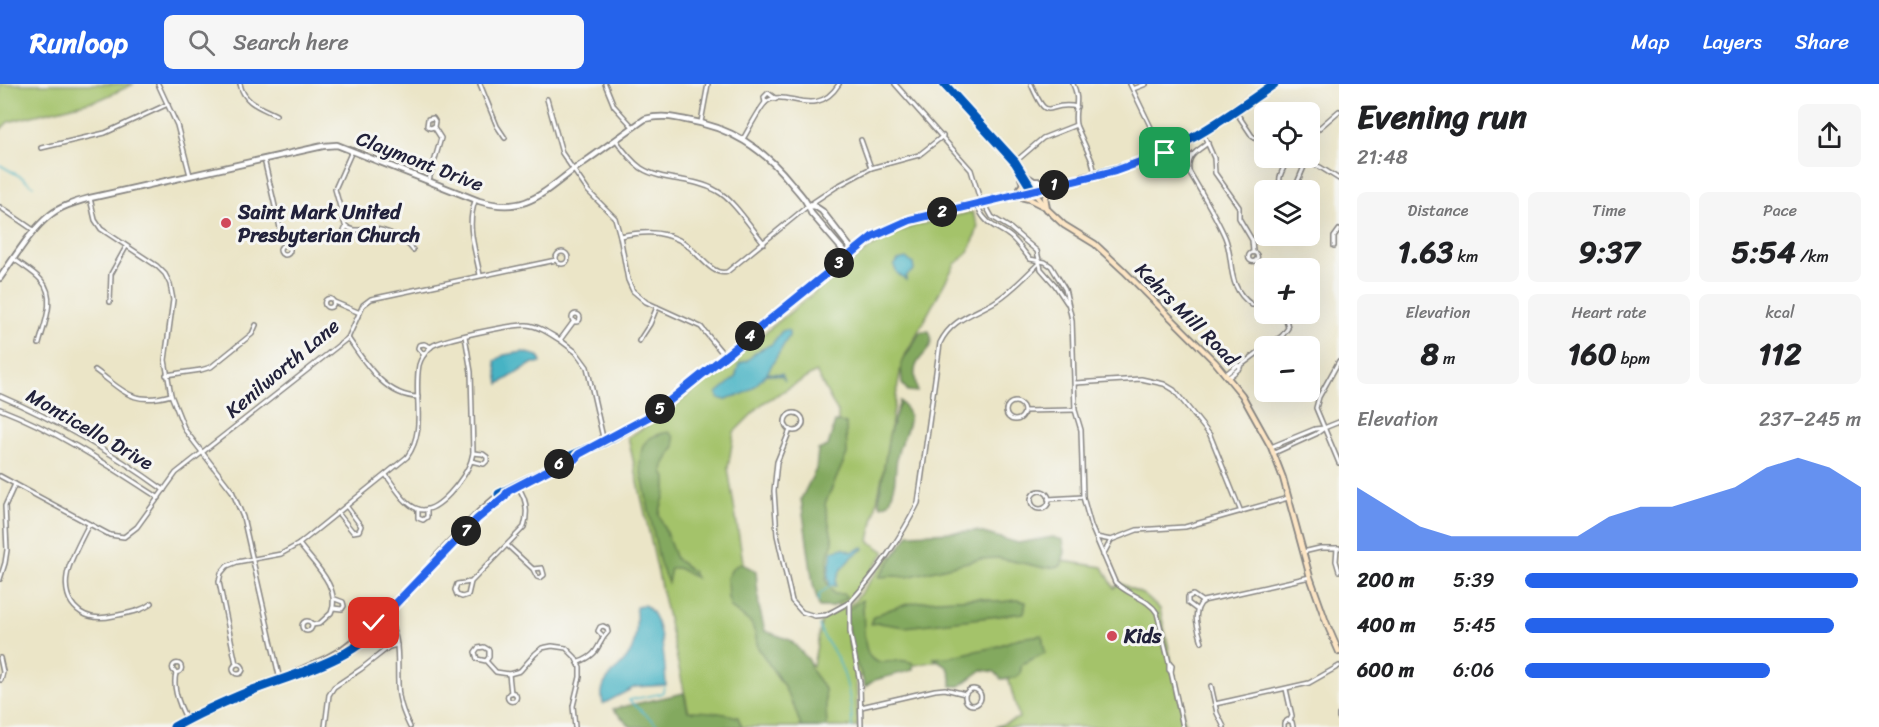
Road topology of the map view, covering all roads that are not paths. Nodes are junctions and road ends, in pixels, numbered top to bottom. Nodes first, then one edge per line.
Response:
1 (158, 84) edge
2 (240, 84) edge
3 (480, 84) edge
4 (605, 84) edge
5 (708, 84) edge
6 (839, 84) edge
7 (895, 84) edge
8 (944, 84) edge
9 (1031, 84) edge
10 (1072, 84) edge
11 (1130, 84) edge
12 (1146, 84) edge
13 (1274, 84) edge
14 (1133, 89) junction
15 (547, 99) dead end
16 (776, 99) junction
17 (765, 103) junction
18 (168, 104) junction
19 (1077, 107) junction
20 (1339, 111) edge
21 (1236, 112) junction
22 (276, 116) dead end
23 (701, 122) junction
24 (1076, 125) junction
25 (434, 127) dead end
26 (633, 127) junction
27 (1320, 127) edge
28 (1203, 133) junction
29 (943, 136) junction
30 (505, 138) dead end
31 (1254, 138) edge
32 (743, 139) junction
33 (616, 140) junction
34 (861, 140) dead end
35 (1208, 143) junction
36 (41, 148) dead end
37 (352, 150) junction
38 (1162, 154) junction
39 (264, 159) junction
40 (1015, 162) junction
41 (871, 168) junction
42 (1318, 168) edge
43 (573, 170) junction
44 (1023, 174) junction
45 (1095, 176) junction
46 (190, 177) junction
47 (1339, 179) edge
48 (429, 180) junction
49 (1055, 185) junction
50 (1033, 190) junction
51 (1011, 195) junction
52 (90, 198) junction
53 (476, 199) junction
54 (981, 203) junction
55 (809, 205) junction
56 (0, 207) edge
57 (1047, 209) junction
58 (346, 227) junction
59 (1339, 230) edge
60 (35, 231) junction
61 (355, 231) junction
62 (620, 236) junction
63 (764, 243) junction
64 (284, 245) dead end
65 (1334, 246) dead end
66 (126, 247) junction
67 (413, 250) dead end
68 (853, 251) junction
69 (1253, 252) junction
70 (848, 256) junction
71 (1256, 258) edge
72 (14, 259) junction
73 (556, 260) junction
74 (1254, 260) edge
75 (1040, 262) junction
76 (480, 275) junction
77 (0, 278) edge
78 (110, 302) dead end
79 (334, 303) dead end
80 (1254, 305) edge
81 (657, 307) junction
82 (1070, 308) junction
83 (360, 313) junction
84 (574, 321) dead end
85 (256, 325) dead end
86 (465, 336) junction
87 (348, 338) junction
88 (560, 340) junction
89 (639, 341) dead end
90 (39, 344) dead end
91 (431, 347) junction
92 (424, 355) junction
93 (725, 356) junction
94 (1254, 356) edge
95 (1339, 361) edge
96 (95, 370) dead end
97 (166, 375) junction
98 (1228, 375) junction
99 (1075, 383) junction
100 (171, 395) junction
101 (0, 396) edge
102 (418, 397) junction
103 (0, 409) edge
104 (1075, 410) junction
105 (1024, 411) junction
106 (1339, 422) edge
107 (1324, 428) junction
108 (790, 430) junction
109 (604, 442) junction
110 (1271, 447) junction
111 (202, 452) junction
112 (473, 453) junction
113 (1274, 453) junction
114 (471, 461) junction
115 (1339, 462) edge
116 (0, 476) edge
117 (386, 476) junction
118 (15, 484) junction
119 (517, 486) junction
120 (164, 490) junction
121 (1083, 497) junction
122 (159, 498) junction
123 (1290, 498) junction
124 (1048, 499) junction
125 (346, 506) junction
126 (418, 509) junction
127 (427, 510) junction
128 (1241, 512) junction
129 (338, 513) junction
130 (89, 524) junction
131 (1096, 537) junction
132 (1111, 540) junction
133 (298, 544) junction
134 (508, 546) junction
135 (1338, 548) edge
136 (1303, 552) junction
137 (1103, 555) junction
138 (253, 560) junction
139 (533, 569) dead end
140 (1339, 571) edge
141 (1310, 577) junction
142 (0, 579) edge
143 (471, 582) junction
144 (335, 599) junction
145 (850, 602) junction
146 (1203, 602) junction
147 (152, 603) dead end
148 (333, 608) junction
149 (1196, 609) junction
150 (385, 614) junction
151 (312, 625) dead end
152 (603, 636) dead end
153 (1202, 642) dead end
154 (397, 645) junction
155 (1339, 652) edge
156 (0, 658) edge
157 (486, 661) junction
158 (579, 662) junction
159 (236, 664) dead end
160 (1339, 666) edge
161 (176, 673) dead end
162 (509, 674) junction
163 (1, 680) edge
164 (280, 680) junction
165 (1211, 686) dead end
166 (1286, 689) junction
167 (511, 693) dead end
168 (965, 694) junction
169 (1215, 704) junction
170 (861, 707) junction
171 (187, 720) junction
172 (1290, 720) junction
173 (174, 727) edge
174 (325, 727) edge
175 (410, 727) edge
176 (575, 727) edge
177 (861, 727) edge
178 (1183, 727) edge
179 (1224, 727) edge
180 (1284, 727) edge
181 (1293, 727) edge

1 - 18 street
2 - 22 street
3 - 30 street
4 - 26 street
5 - 23 street
6 - 16 street
7 - 29 street
8 - 40 street, Kehrs Mill Road
9 - 19 street
10 - 19 street
11 - 14 street
12 - 14 street
13 - 21 main road
14 - 38 street
15 - 43 street
16 - 17 street
16 - 17 street
17 - 32 street
18 - 36 street
18 - 46 street
19 - 24 street
20 - 27 street
21 - 28 main road
21 - 31 street
23 - 26 street, Claymont Drive
23 - 32 street, Claymont Drive
24 - 40 street
24 - 45 street
25 - 48 street
26 - 33 street, Claymont Drive
28 - 35 street
28 - 38 main road
29 - 41 street
29 - 54 street
32 - 55 street, Claymont Drive
33 - 43 street, Claymont Drive
33 - 63 street
34 - 41 street
35 - 69 street
35 - 80 street
37 - 39 street, Claymont Drive
37 - 48 street, Claymont Drive
37 - 58 street
38 - 45 main road
39 - 46 street, Claymont Drive
39 - 64 street
40 - 44 street, Kehrs Mill Road
41 - 55 street
42 - 47 street
43 - 53 street, Claymont Drive
43 - 62 street
44 - 49 street
44 - 50 street, Kehrs Mill Road
44 - 51 main road
45 - 49 main road
46 - 52 street, Claymont Drive
48 - 53 street, Claymont Drive
49 - 50 main road
49 - 57 main road
50 - 51 main road
50 - 57 main road, Kehrs Mill Road
51 - 54 main road
51 - 57 main road
52 - 60 street, Claymont Drive
52 - 66 street
53 - 76 street
54 - 68 main road
54 - 75 street
54 - 75 street
55 - 63 street
55 - 68 street, Claymont Drive
55 - 70 street, Claymont Drive
56 - 60 street
57 - 98 main road, Kehrs Mill Road
58 - 61 street
58 - 61 street
59 - 65 street
60 - 72 street, Claymont Drive
61 - 67 street
62 - 63 street
62 - 81 street
66 - 78 street
66 - 97 street
68 - 70 main road
69 - 71 street
69 - 74 street
70 - 93 main road
72 - 77 street, Claymont Drive
72 - 90 street
73 - 73 street
73 - 76 street, Kenilworth Lane
75 - 82 street
75 - 82 street
75 - 145 street
76 - 83 street, Kenilworth Lane
79 - 83 street
81 - 89 street
81 - 93 street
82 - 99 street
83 - 87 street, Kenilworth Lane
84 - 88 street
85 - 97 street
86 - 88 street
86 - 91 street
86 - 112 street
87 - 102 street
87 - 111 street, Kenilworth Lane
88 - 109 street
91 - 92 street
91 - 92 street
92 - 102 street
93 - 109 main road
94 - 98 street
95 - 107 street
96 - 100 street
97 - 100 street
98 - 110 main road, Kehrs Mill Road
99 - 104 street
99 - 128 street
100 - 111 street
101 - 120 street, Monticello Drive
102 - 117 street
103 - 122 street, Monticello Drive
104 - 105 street
104 - 121 street
105 - 105 street
106 - 107 street
107 - 110 street
107 - 113 street
107 - 115 street
108 - 108 street
108 - 145 street
109 - 119 main road
110 - 113 main road, Kehrs Mill Road
111 - 120 street, Kenilworth Lane
111 - 138 street
112 - 114 street
112 - 114 street
113 - 123 main road, Kehrs Mill Road
114 - 127 street
116 - 118 street
117 - 125 street
117 - 126 street
118 - 130 street
118 - 142 street
119 - 134 street
119 - 150 main road
120 - 122 street, Kenilworth Lane
121 - 124 street
121 - 131 street
122 - 130 street, Kenilworth Lane
123 - 128 street
123 - 136 main road, Kehrs Mill Road
124 - 124 street
125 - 129 street
125 - 129 street
126 - 127 street
126 - 127 street
128 - 132 street
129 - 133 street
130 - 147 street
131 - 132 street
131 - 137 street
132 - 137 street
133 - 138 street
133 - 144 street
134 - 139 street
134 - 143 street
135 - 136 street
135 - 140 street
136 - 141 main road, Kehrs Mill Road
137 - 178 street
138 - 159 street
138 - 164 street
141 - 146 street
141 - 155 main road, Kehrs Mill Road
143 - 143 street
144 - 148 street
144 - 148 street
145 - 170 street
146 - 149 street
146 - 149 street
148 - 151 street
149 - 153 street
150 - 154 street
150 - 164 main road
152 - 158 street
154 - 174 street
154 - 175 street
156 - 163 street
157 - 157 street
157 - 162 street
158 - 162 street
158 - 176 street
160 - 166 street
161 - 171 street
162 - 167 street
164 - 171 main road
165 - 169 street
166 - 169 street
166 - 172 street
168 - 168 street
168 - 170 street
169 - 179 street
170 - 177 street
171 - 173 main road
172 - 180 street
172 - 181 street

